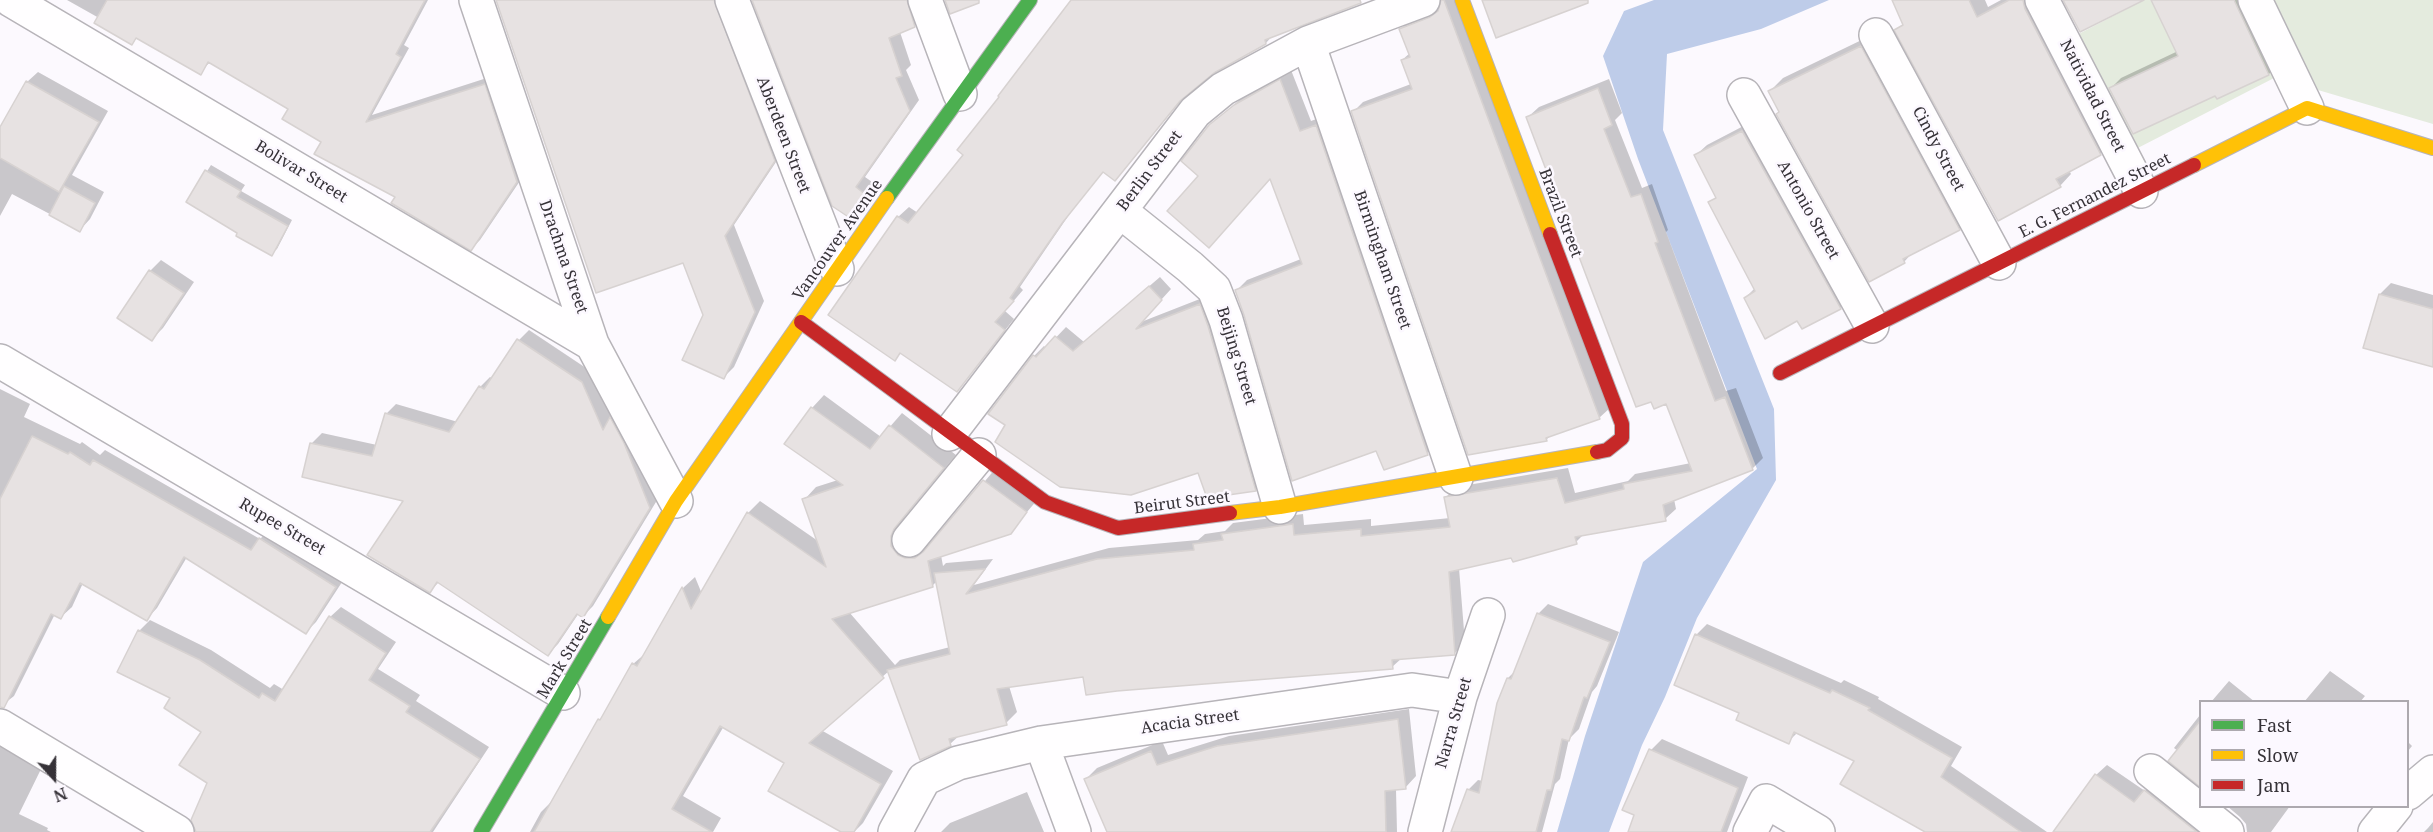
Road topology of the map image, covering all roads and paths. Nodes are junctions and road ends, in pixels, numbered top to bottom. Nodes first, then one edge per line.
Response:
1 (11, 0) edge
2 (476, 0) edge
3 (732, 0) edge
4 (925, 0) edge
5 (1030, 0) edge
6 (1423, 0) edge
7 (1462, 0) edge
8 (2042, 0) edge
9 (2255, 0) edge
10 (1876, 35) dead end
11 (1308, 42) junction
12 (960, 94) junction
13 (1744, 95) dead end
14 (2307, 108) junction
15 (2433, 148) edge
16 (2141, 191) junction
17 (1120, 212) junction
18 (1999, 263) junction
19 (837, 269) junction
20 (801, 322) junction
21 (1872, 326) junction
22 (592, 344) junction
23 (0, 362) edge
24 (1780, 373) dead end
25 (949, 434) junction
26 (1622, 438) joint
27 (979, 455) junction
28 (1456, 478) junction
29 (676, 501) junction
30 (1280, 507) junction
31 (909, 540) dead end
32 (1488, 615) dead end
33 (564, 693) junction
34 (1460, 697) junction
35 (0, 726) edge
36 (1041, 743) junction
37 (2151, 771) dead end
38 (2433, 772) edge
39 (2409, 792) edge
40 (2395, 808) edge
41 (177, 832) edge
42 (481, 832) edge
43 (894, 832) edge
44 (1074, 832) edge
45 (1425, 832) edge
46 (1750, 832) edge
47 (1818, 832) edge
48 (2227, 832) edge
49 (2375, 832) edge

1 - 22 street, Bolivar Street
2 - 22 street, Drachma Street
3 - 19 street, Aberdeen Street
4 - 12 street
5 - 12 street, Vancouver Avenue
6 - 11 street, Berlin Street
7 - 26 street, Brazil Street
8 - 16 street, Natividad Street
9 - 14 street
10 - 18 street, Cindy Street
11 - 17 street, Berlin Street
11 - 28 street, Birmingham Street
12 - 19 street, Vancouver Avenue
13 - 21 street, Antonio Street
14 - 15 street
14 - 16 street, E. G. Fernandez Street
16 - 18 street, E. G. Fernandez Street
17 - 25 street, Berlin Street
17 - 30 street, Beijing Street
18 - 21 street, E. G. Fernandez Street
19 - 20 street, Vancouver Avenue
20 - 25 street, Beirut Street
20 - 29 street, Vancouver Avenue
21 - 24 street, E. G. Fernandez Street
22 - 29 street, Drachma Street
23 - 33 street, Rupee Street
25 - 27 street, Beirut Street
26 - 28 street, Beirut Street
27 - 30 street, Beirut Street
27 - 31 street
28 - 30 street, Beirut Street
29 - 33 street, Mark Street
32 - 34 street, Narra Street
33 - 42 street, Mark Street
34 - 36 street, Acacia Street
34 - 45 street, Narra Street
35 - 41 street
36 - 43 street, Acacia Street
36 - 44 street
37 - 48 street
38 - 39 street
40 - 49 street
46 - 47 street

